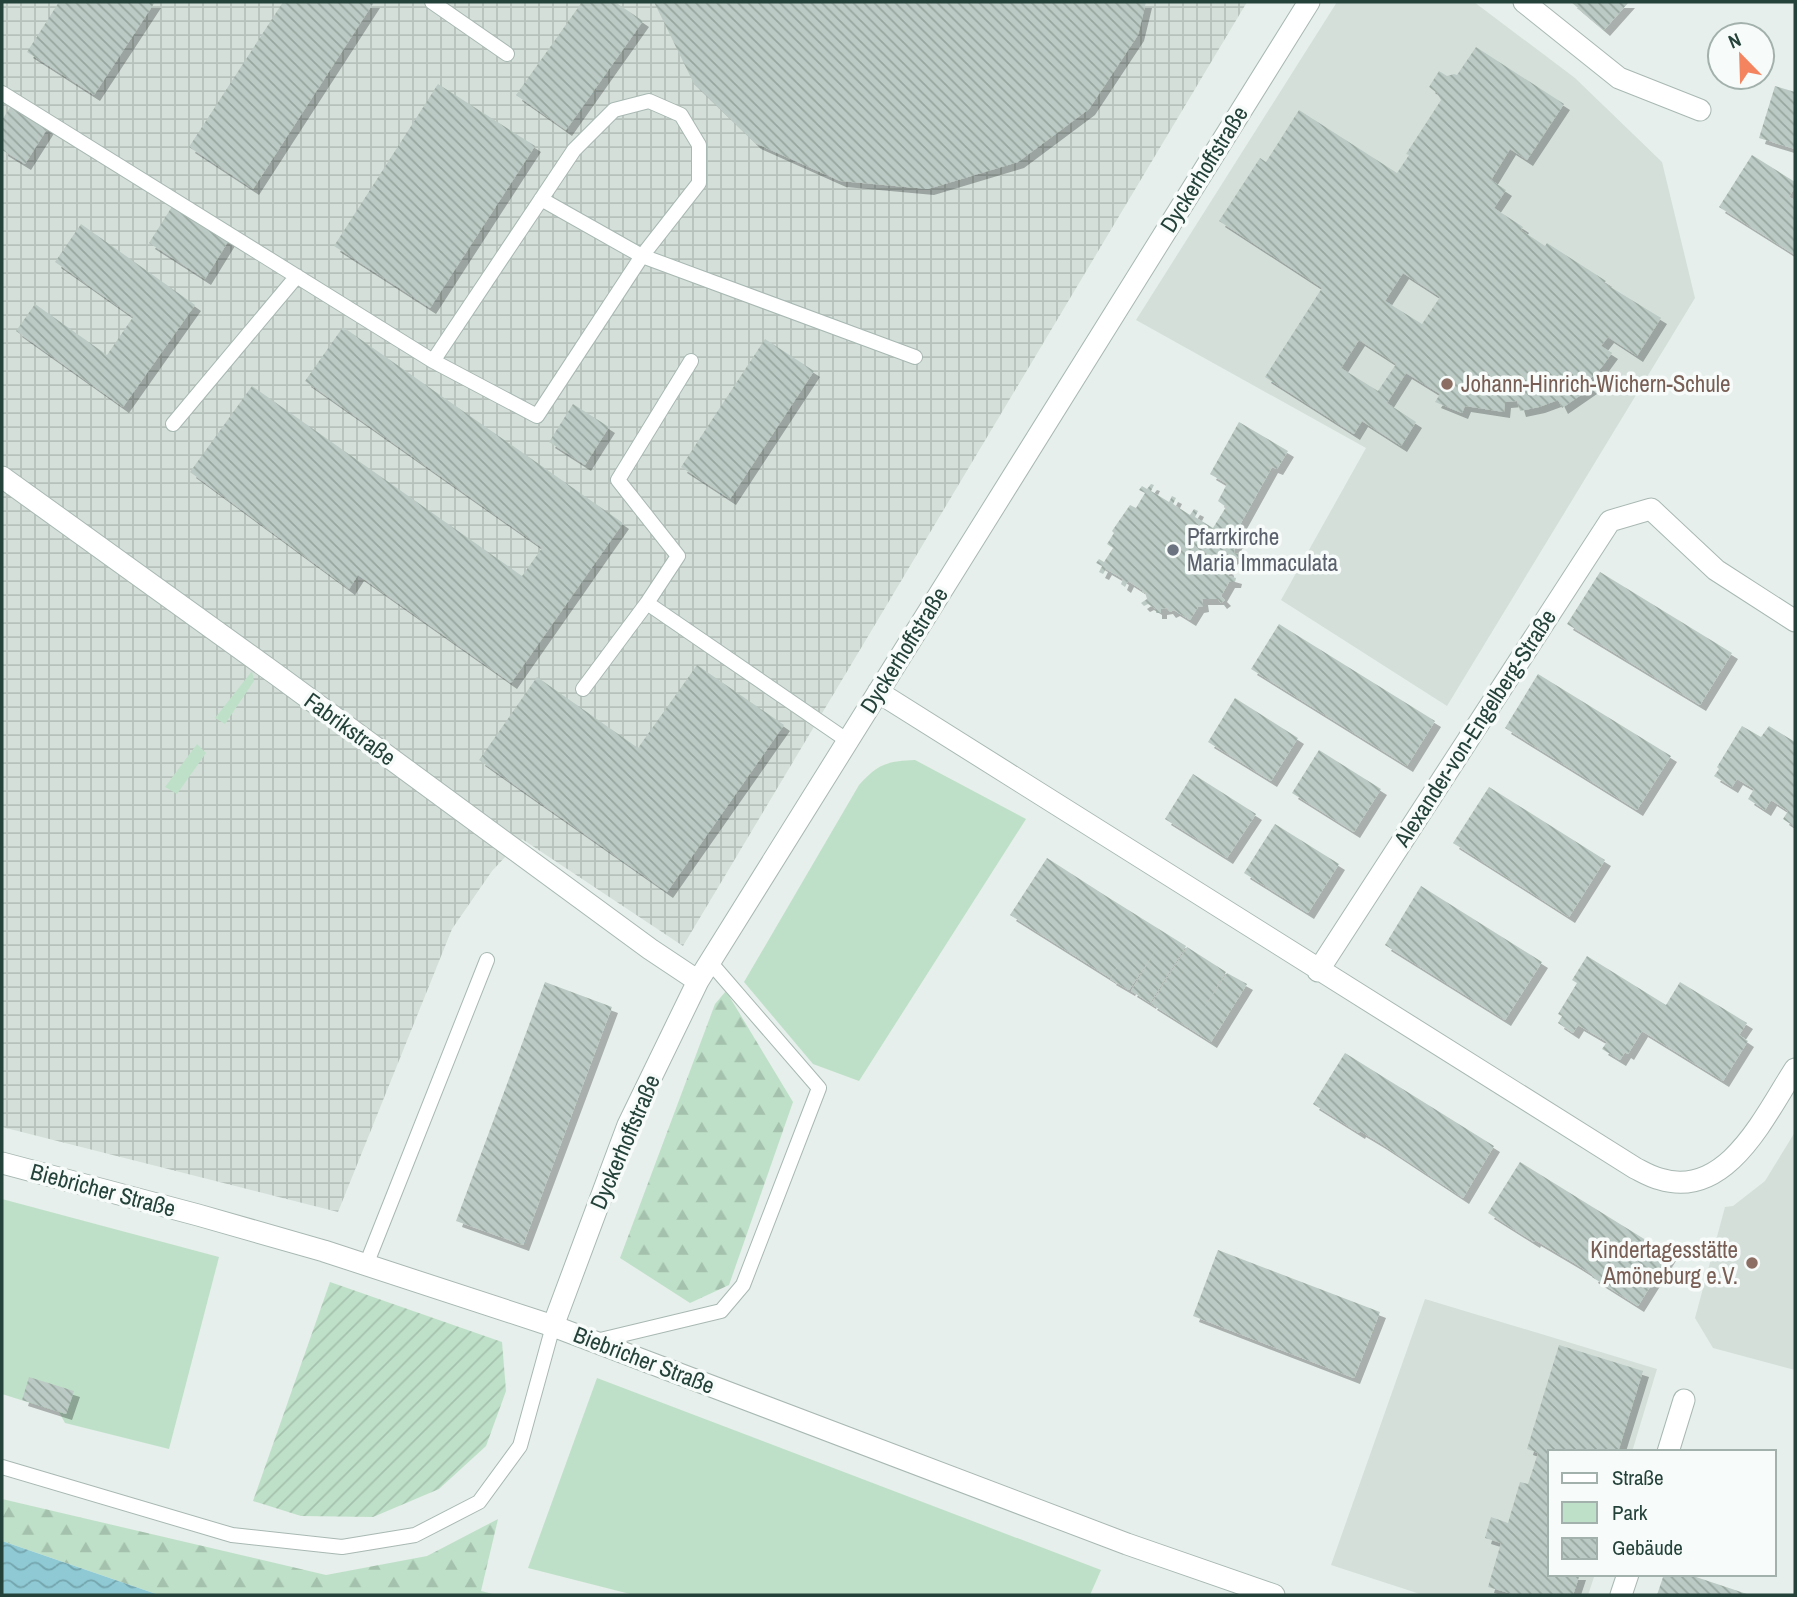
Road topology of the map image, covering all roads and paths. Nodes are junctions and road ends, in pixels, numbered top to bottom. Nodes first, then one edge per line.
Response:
1 (432, 2) edge
2 (1309, 2) edge
3 (1524, 2) edge
4 (507, 54) dead end
5 (2, 93) edge
6 (1700, 110) dead end
7 (541, 199) junction
8 (642, 256) junction
9 (297, 276) junction
10 (915, 357) dead end
11 (433, 360) junction
12 (691, 361) dead end
13 (173, 424) dead end
14 (2, 477) edge
15 (647, 603) junction
16 (1795, 621) edge
17 (583, 689) dead end
18 (878, 692) junction
19 (848, 741) junction
20 (487, 960) dead end
21 (710, 962) junction
22 (1318, 971) junction
23 (698, 981) junction
24 (1795, 1069) edge
25 (2, 1163) edge
26 (366, 1265) junction
27 (553, 1326) junction
28 (594, 1341) junction
29 (1684, 1400) dead end
30 (1669, 1450) edge
31 (2, 1466) edge
32 (1627, 1576) edge
33 (1274, 1595) edge
34 (1621, 1595) edge

1 - 4 lane
2 - 18 street, Dyckerhoffstraße
3 - 6 street
5 - 9 lane
7 - 8 lane
7 - 8 lane
7 - 11 lane
8 - 10 lane
8 - 11 lane
9 - 11 lane
9 - 13 lane
12 - 15 lane
14 - 23 street, Fabrikstraße
15 - 17 lane
15 - 19 lane
16 - 22 street, Alexander-von-Engelberg-Straße
18 - 19 street, Dyckerhoffstraße
18 - 22 street
19 - 21 street, Dyckerhoffstraße
20 - 26 lane
21 - 23 street, Dyckerhoffstraße
21 - 28 lane
22 - 24 street
23 - 27 street, Dyckerhoffstraße
25 - 26 street, Biebricher Straße
26 - 27 street, Biebricher Straße
27 - 28 street, Biebricher Straße
27 - 31 lane
28 - 33 street, Biebricher Straße
29 - 30 street
32 - 34 street

